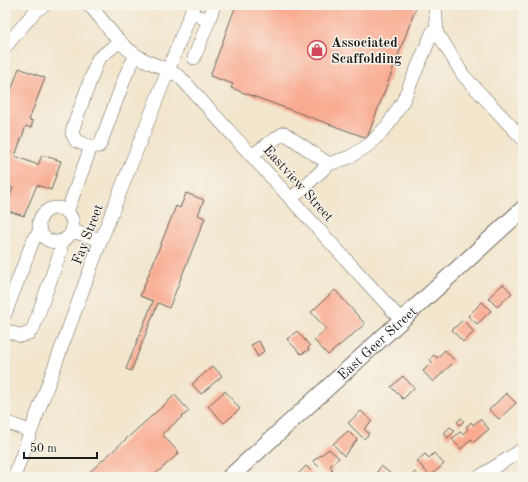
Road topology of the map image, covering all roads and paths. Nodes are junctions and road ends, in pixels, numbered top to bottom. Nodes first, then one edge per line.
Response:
1 (45, 5) edge
2 (89, 5) edge
3 (214, 5) edge
4 (435, 5) edge
5 (193, 9) edge
6 (209, 20) junction
7 (437, 34) junction
8 (119, 42) junction
9 (5, 47) edge
10 (136, 56) junction
11 (194, 58) dead end
12 (170, 70) junction
13 (523, 139) edge
14 (91, 147) junction
15 (252, 154) junction
16 (329, 164) junction
17 (292, 198) junction
18 (523, 209) edge
19 (67, 212) junction
20 (72, 231) junction
21 (40, 232) junction
22 (101, 240) junction
23 (59, 242) junction
24 (5, 314) edge
25 (402, 321) junction
26 (5, 330) edge
27 (5, 422) edge
28 (30, 431) junction
29 (523, 449) edge
30 (14, 477) edge
31 (230, 477) edge
32 (479, 477) edge

1 - 9 street
2 - 8 street, Eastview Street
3 - 6 street
4 - 7 street
5 - 6 street
5 - 12 street, Fay Street
6 - 11 street
7 - 13 street
7 - 16 street
8 - 10 street, Eastview Street
8 - 14 street
10 - 12 street, Eastview Street
10 - 14 street
12 - 15 street, Eastview Street
12 - 22 street, Fay Street
14 - 19 street
15 - 16 street
15 - 17 street, Eastview Street
16 - 17 street
17 - 25 street, Eastview Street
18 - 25 main road, East Geer Street
19 - 20 street
19 - 21 street
20 - 22 street
20 - 23 street
21 - 23 street
21 - 24 street
22 - 28 street, Fay Street
23 - 26 street
25 - 31 main road, East Geer Street
27 - 28 street
28 - 30 street, Fay Street
29 - 32 street

